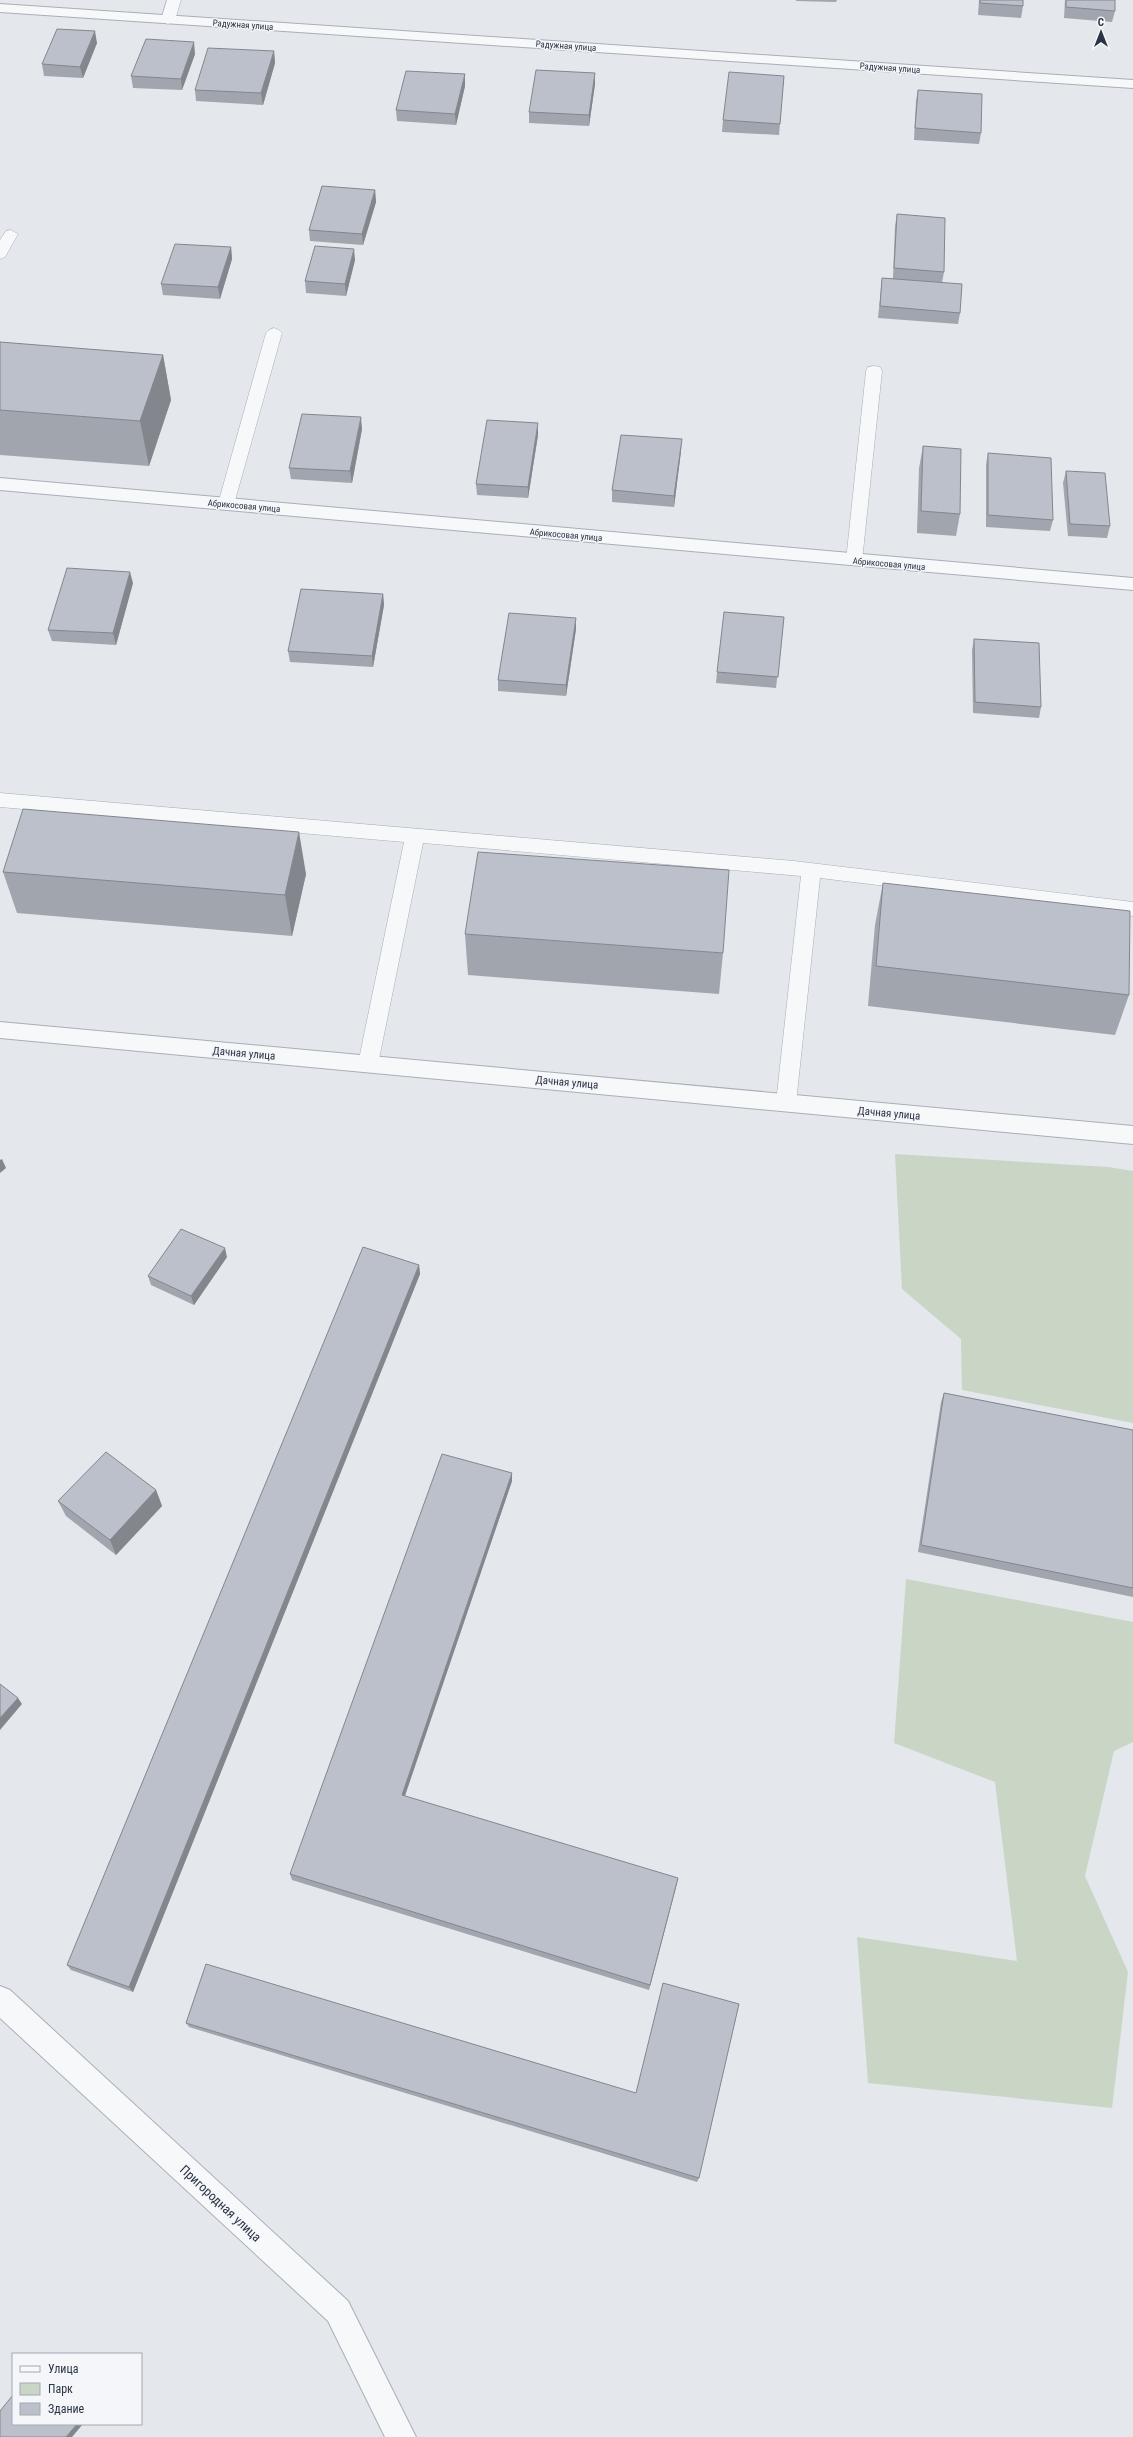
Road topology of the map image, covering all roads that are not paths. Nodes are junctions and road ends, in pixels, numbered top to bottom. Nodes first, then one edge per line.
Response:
1 (174, 0) edge
2 (0, 8) edge
3 (168, 20) junction
4 (1133, 84) edge
5 (11, 234) dead end
6 (0, 254) edge
7 (274, 333) dead end
8 (874, 371) dead end
9 (0, 484) edge
10 (226, 504) junction
11 (854, 561) junction
12 (1133, 584) edge
13 (0, 800) edge
14 (415, 836) junction
15 (811, 870) junction
16 (1133, 909) edge
17 (0, 1030) edge
18 (368, 1064) junction
19 (786, 1103) junction
20 (1133, 1135) edge
21 (0, 2000) edge
22 (401, 2437) edge

1 - 3 lane
2 - 3 street, Радужная улица
3 - 4 street, Радужная улица
5 - 6 lane
7 - 10 lane
8 - 11 lane
9 - 10 street, Абрикосовая улица
10 - 11 street, Абрикосовая улица
11 - 12 street, Абрикосовая улица
13 - 14 lane
14 - 15 lane
14 - 18 lane
15 - 16 lane
15 - 19 lane
17 - 18 street, Дачная улица
18 - 19 street, Дачная улица
19 - 20 street, Дачная улица
21 - 22 street, Пригородная улица

